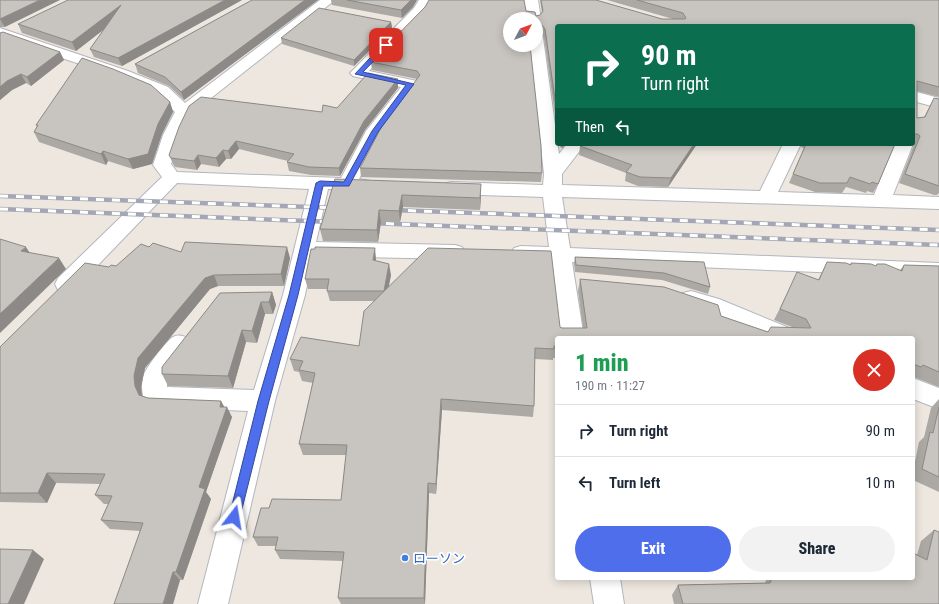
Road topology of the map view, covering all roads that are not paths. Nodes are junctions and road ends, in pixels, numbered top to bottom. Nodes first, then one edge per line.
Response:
1 (426, 0) edge
2 (531, 0) edge
3 (326, 6) edge
4 (533, 12) edge
5 (7, 32) edge
6 (538, 52) edge
7 (918, 102) edge
8 (939, 103) edge
9 (184, 111) junction
10 (575, 146) edge
11 (791, 146) edge
12 (903, 146) edge
13 (172, 177) junction
14 (553, 182) junction
15 (320, 183) junction
16 (347, 184) junction
17 (378, 185) edge
18 (434, 187) edge
19 (766, 198) junction
20 (881, 202) junction
21 (939, 203) edge
22 (304, 249) junction
23 (475, 252) edge
24 (498, 253) edge
25 (560, 254) junction
26 (939, 270) edge
27 (564, 280) junction
28 (587, 282) edge
29 (669, 292) edge
30 (56, 294) edge
31 (194, 327) edge
32 (572, 336) edge
33 (786, 336) edge
34 (915, 389) edge
35 (939, 399) edge
36 (264, 401) junction
37 (605, 580) edge
38 (213, 604) edge
39 (609, 604) edge

1 - 16 street
2 - 4 street
3 - 9 street
5 - 9 street
6 - 14 street
7 - 8 street
9 - 13 street
10 - 14 street
11 - 19 street
12 - 20 street
13 - 15 street
13 - 30 street
14 - 18 street
14 - 19 street
14 - 25 street
15 - 16 street
15 - 22 street
16 - 17 street
19 - 20 street
20 - 21 street
22 - 23 street
22 - 36 street
24 - 25 street
25 - 26 street
25 - 27 street
27 - 28 street
27 - 32 street
29 - 33 street
31 - 36 street
34 - 35 street
36 - 38 street
37 - 39 street

